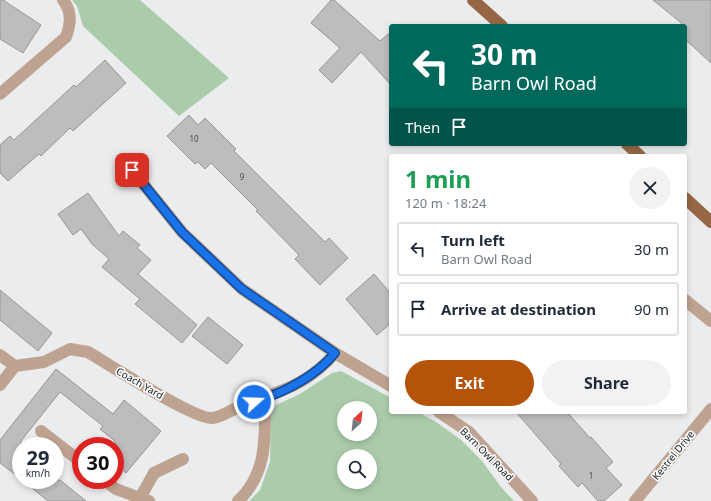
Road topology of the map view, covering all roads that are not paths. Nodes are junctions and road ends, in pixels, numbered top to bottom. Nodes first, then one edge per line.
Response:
1 (63, 0) edge
2 (473, 0) edge
3 (500, 24) edge
4 (0, 94) edge
5 (629, 146) edge
6 (638, 154) edge
7 (132, 170) dead end
8 (687, 200) edge
9 (711, 222) edge
10 (687, 302) edge
11 (711, 321) edge
12 (335, 353) junction
13 (0, 355) edge
14 (15, 366) junction
15 (0, 385) edge
16 (389, 385) edge
17 (265, 399) junction
18 (711, 409) edge
19 (442, 414) edge
20 (41, 431) dead end
21 (72, 455) edge
22 (183, 459) dead end
23 (116, 489) edge
24 (145, 499) edge
25 (238, 501) edge
26 (532, 501) edge
27 (636, 501) edge

1 - 4 street
2 - 3 main road
5 - 6 main road
7 - 12 street
8 - 9 main road
10 - 11 street
12 - 16 street
12 - 17 street, Coach Yard
13 - 14 street
14 - 15 street
14 - 17 street, Coach Yard
17 - 25 street
18 - 27 street, Kestrel Drive
19 - 26 street, Barn Owl Road
20 - 21 street
22 - 24 street
23 - 24 street

